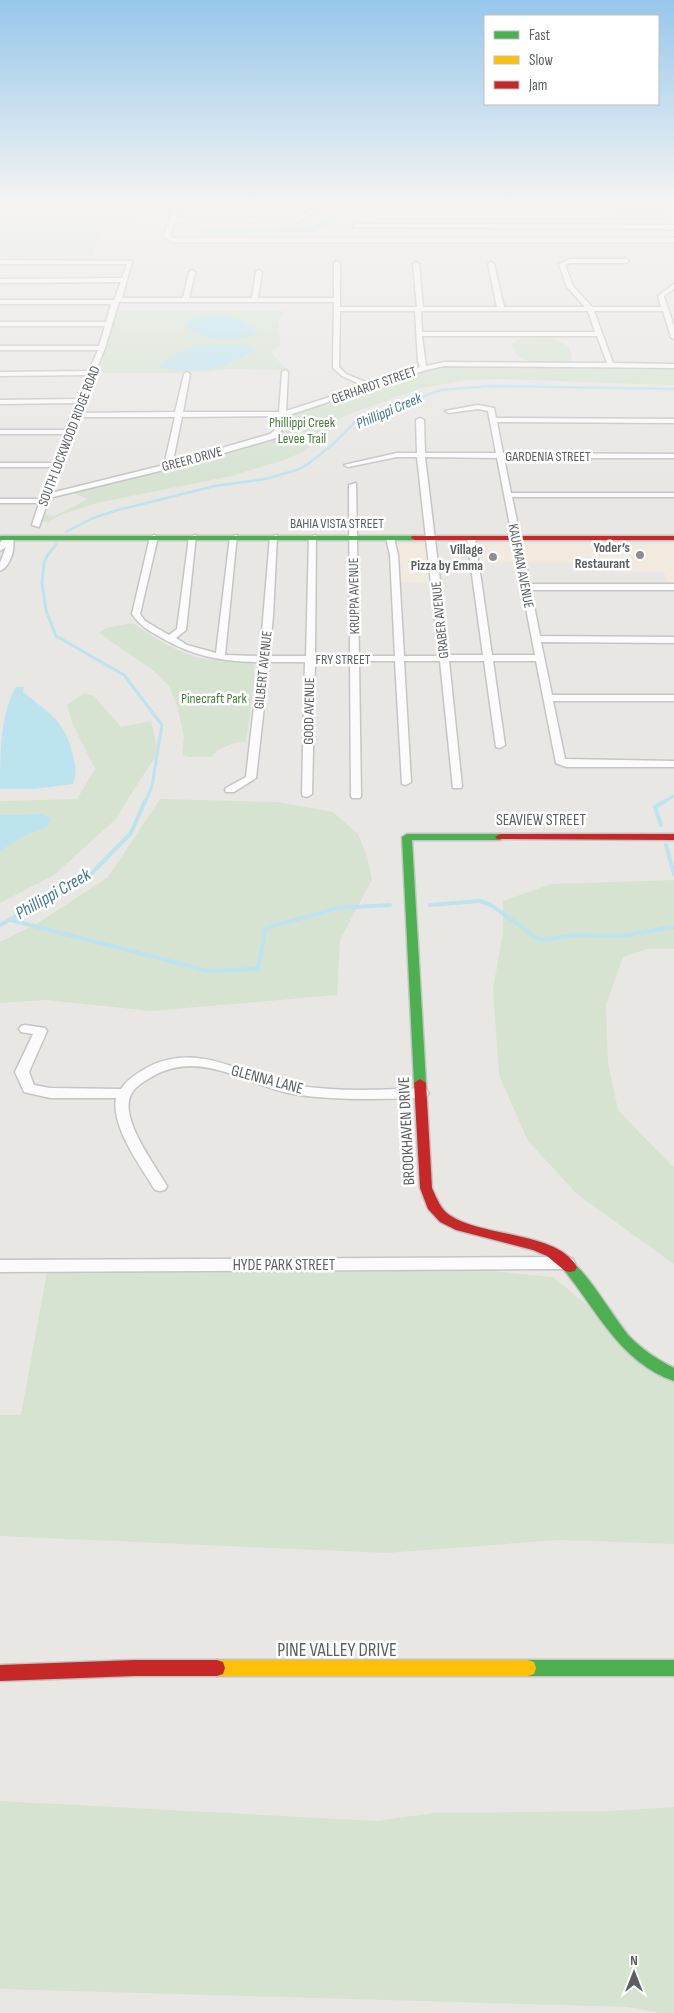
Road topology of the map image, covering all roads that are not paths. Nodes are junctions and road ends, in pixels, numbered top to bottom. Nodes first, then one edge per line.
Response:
1 (117, 297) edge
2 (187, 297) edge
3 (255, 297) edge
4 (336, 297) edge
5 (420, 297) edge
6 (499, 297) edge
7 (579, 297) edge
8 (662, 297) edge
9 (186, 300) junction
10 (255, 300) junction
11 (336, 300) junction
12 (116, 301) junction
13 (0, 302) edge
14 (337, 309) junction
15 (419, 309) junction
16 (501, 309) junction
17 (590, 309) junction
18 (666, 309) junction
19 (0, 324) edge
20 (108, 324) junction
21 (419, 334) junction
22 (600, 334) junction
23 (674, 337) edge
24 (0, 348) edge
25 (102, 348) junction
26 (611, 366) junction
27 (674, 366) edge
28 (424, 368) junction
29 (285, 372) dead end
30 (0, 374) edge
31 (92, 374) junction
32 (187, 374) dead end
33 (370, 386) junction
34 (81, 401) junction
35 (0, 402) edge
36 (449, 411) dead end
37 (76, 414) junction
38 (177, 415) junction
39 (282, 415) junction
40 (420, 420) dead end
41 (492, 420) junction
42 (674, 420) edge
43 (0, 432) edge
44 (68, 432) junction
45 (421, 455) junction
46 (499, 456) junction
47 (674, 456) edge
48 (173, 464) junction
49 (0, 465) edge
50 (56, 465) junction
51 (348, 465) dead end
52 (353, 485) dead end
53 (508, 495) junction
54 (674, 495) edge
55 (44, 499) junction
56 (0, 501) edge
57 (36, 525) dead end
58 (234, 537) junction
59 (274, 537) junction
60 (5, 538) edge
61 (154, 538) junction
62 (193, 538) junction
63 (313, 538) junction
64 (353, 538) junction
65 (390, 538) junction
66 (432, 538) junction
67 (471, 538) junction
68 (516, 538) junction
69 (674, 538) edge
70 (0, 548) edge
71 (0, 568) edge
72 (525, 587) junction
73 (674, 587) edge
74 (170, 639) junction
75 (536, 640) junction
76 (674, 640) edge
77 (220, 657) junction
78 (488, 658) junction
79 (539, 658) junction
80 (264, 659) junction
81 (310, 659) junction
82 (354, 659) junction
83 (399, 659) junction
84 (444, 659) junction
85 (547, 698) junction
86 (674, 698) edge
87 (500, 745) dead end
88 (674, 764) edge
89 (406, 782) dead end
90 (456, 786) dead end
91 (230, 790) dead end
92 (307, 794) dead end
93 (356, 796) dead end
94 (407, 836) joint
95 (674, 837) edge
96 (25, 1029) dead end
97 (124, 1094) junction
98 (422, 1094) junction
99 (160, 1186) dead end
100 (568, 1263) junction
101 (0, 1266) edge
102 (674, 1375) edge
103 (674, 1668) edge
104 (0, 1673) edge

1 - 12 street, SOUTH LOCKWOOD RIDGE ROAD
2 - 9 street
3 - 10 street
4 - 11 street
5 - 15 street
6 - 16 street
7 - 17 street
8 - 18 street
9 - 10 street
9 - 12 street
10 - 11 street
11 - 14 street
12 - 13 street
12 - 20 street, SOUTH LOCKWOOD RIDGE ROAD
14 - 15 street
14 - 33 street
15 - 16 street
15 - 21 street
16 - 17 street
17 - 18 street
17 - 22 street
18 - 23 street
19 - 20 street
20 - 25 street, SOUTH LOCKWOOD RIDGE ROAD
21 - 22 street
21 - 28 street
22 - 26 street
24 - 25 street
25 - 31 street, SOUTH LOCKWOOD RIDGE ROAD
26 - 27 street, GERHARDT STREET
26 - 28 street, GERHARDT STREET
28 - 33 street, GERHARDT STREET
29 - 39 street, GREER DRIVE
30 - 31 street
31 - 34 street, SOUTH LOCKWOOD RIDGE ROAD
32 - 38 street
33 - 39 street, GERHARDT STREET
34 - 35 street
34 - 37 street, SOUTH LOCKWOOD RIDGE ROAD
36 - 41 street
37 - 38 street, GERHARDT STREET
37 - 44 street, SOUTH LOCKWOOD RIDGE ROAD
38 - 39 street, GERHARDT STREET
38 - 48 street
39 - 48 street, GREER DRIVE
40 - 45 street, GRABER AVENUE
41 - 42 street
41 - 46 street, KAUFMAN AVENUE
43 - 44 street
44 - 50 street, SOUTH LOCKWOOD RIDGE ROAD
45 - 46 street, GARDENIA STREET
45 - 51 street
45 - 66 street, GRABER AVENUE
46 - 47 street, GARDENIA STREET
46 - 53 street, KAUFMAN AVENUE
48 - 55 street, GREER DRIVE
49 - 50 street
50 - 55 street, SOUTH LOCKWOOD RIDGE ROAD
52 - 64 street, KRUPPA AVENUE
53 - 54 street
53 - 68 street, KAUFMAN AVENUE
55 - 56 street, GREER DRIVE
55 - 57 street, SOUTH LOCKWOOD RIDGE ROAD
58 - 59 street, BAHIA VISTA STREET
58 - 62 street, BAHIA VISTA STREET
58 - 77 street
59 - 63 street, BAHIA VISTA STREET
59 - 80 street, GILBERT AVENUE
60 - 61 street, BAHIA VISTA STREET
60 - 70 street
60 - 71 street
61 - 62 street, BAHIA VISTA STREET
61 - 74 street, FRY STREET
62 - 74 street
63 - 64 street, BAHIA VISTA STREET
63 - 81 street, GOOD AVENUE
64 - 65 street, BAHIA VISTA STREET
64 - 82 street, KRUPPA AVENUE
65 - 66 street, BAHIA VISTA STREET
65 - 83 street
66 - 67 street, BAHIA VISTA STREET
66 - 84 street, GRABER AVENUE
67 - 68 street, BAHIA VISTA STREET
67 - 78 street
68 - 69 street, BAHIA VISTA STREET
68 - 72 street, KAUFMAN AVENUE
72 - 73 street
72 - 75 street, KAUFMAN AVENUE
74 - 77 street, FRY STREET
75 - 76 street
75 - 79 street, KAUFMAN AVENUE
77 - 80 street, FRY STREET
78 - 79 street, FRY STREET
78 - 84 street, FRY STREET
78 - 87 street
79 - 85 street, KAUFMAN AVENUE
80 - 81 street, FRY STREET
80 - 91 street, GILBERT AVENUE
81 - 82 street, FRY STREET
81 - 92 street, GOOD AVENUE
82 - 83 street, FRY STREET
82 - 93 street, KRUPPA AVENUE
83 - 84 street, FRY STREET
83 - 89 street
84 - 90 street, GRABER AVENUE
85 - 86 street
85 - 88 street, KAUFMAN AVENUE
94 - 95 street, SEAVIEW STREET
94 - 98 street, BROOKHAVEN DRIVE
96 - 97 street
97 - 98 street, GLENNA LANE
97 - 99 street
98 - 100 street, BROOKHAVEN DRIVE
100 - 101 street, HYDE PARK STREET
100 - 102 street, BROOKHAVEN DRIVE
103 - 104 street, PINE VALLEY DRIVE

